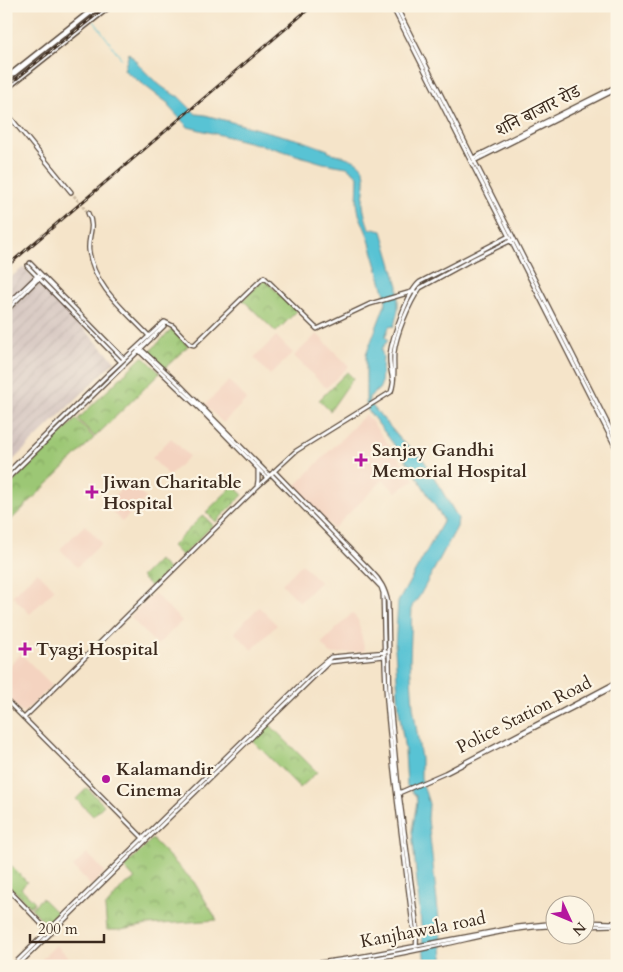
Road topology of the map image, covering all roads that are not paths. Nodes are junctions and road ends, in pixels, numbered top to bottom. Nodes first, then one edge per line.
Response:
1 (98, 6) edge
2 (109, 6) edge
3 (394, 6) edge
4 (6, 79) edge
5 (617, 87) edge
6 (6, 88) edge
7 (6, 112) edge
8 (473, 160) junction
9 (71, 192) tunnel mouth
10 (88, 213) tunnel mouth
11 (511, 238) junction
12 (29, 264) dead end
13 (40, 275) junction
14 (411, 292) junction
15 (417, 292) junction
16 (6, 306) edge
17 (6, 311) edge
18 (150, 337) junction
19 (138, 348) junction
20 (123, 360) junction
21 (393, 384) junction
22 (617, 442) edge
23 (617, 450) edge
24 (257, 468) junction
25 (6, 474) edge
26 (270, 475) junction
27 (6, 480) edge
28 (256, 488) junction
29 (387, 654) junction
30 (617, 684) edge
31 (6, 700) edge
32 (24, 718) junction
33 (398, 793) junction
34 (144, 840) junction
35 (6, 887) edge
36 (596, 924) edge
37 (617, 924) edge
38 (546, 926) edge
39 (49, 932) junction
40 (416, 948) junction
41 (371, 956) junction
42 (12, 966) edge
43 (17, 966) edge
44 (296, 966) edge
45 (327, 966) edge
46 (373, 966) edge

1 - 4 highway
2 - 6 highway
3 - 8 street
5 - 8 street, शनि बाजार रोड
7 - 9 street
8 - 11 street
10 - 18 street
11 - 14 street
11 - 15 street
11 - 22 street
11 - 23 street
12 - 13 street
13 - 16 street
13 - 17 street
13 - 20 street
14 - 15 street
14 - 18 street
14 - 21 street
15 - 21 street
18 - 19 street
19 - 20 street
19 - 24 street
19 - 26 street
19 - 27 street
20 - 25 street
21 - 26 street
24 - 26 street
24 - 28 street
26 - 28 street
26 - 29 street
28 - 32 street
29 - 33 street
29 - 34 street
30 - 33 street, Police Station Road
31 - 32 street
32 - 34 street
33 - 40 street
34 - 39 street
35 - 39 street
36 - 37 street
38 - 40 street, Kanjhawala road
39 - 42 street
39 - 43 street
40 - 41 street, Kanjhawala road
41 - 44 street, Kanjhawala road
41 - 45 street, Kanjhawala road
41 - 46 street

